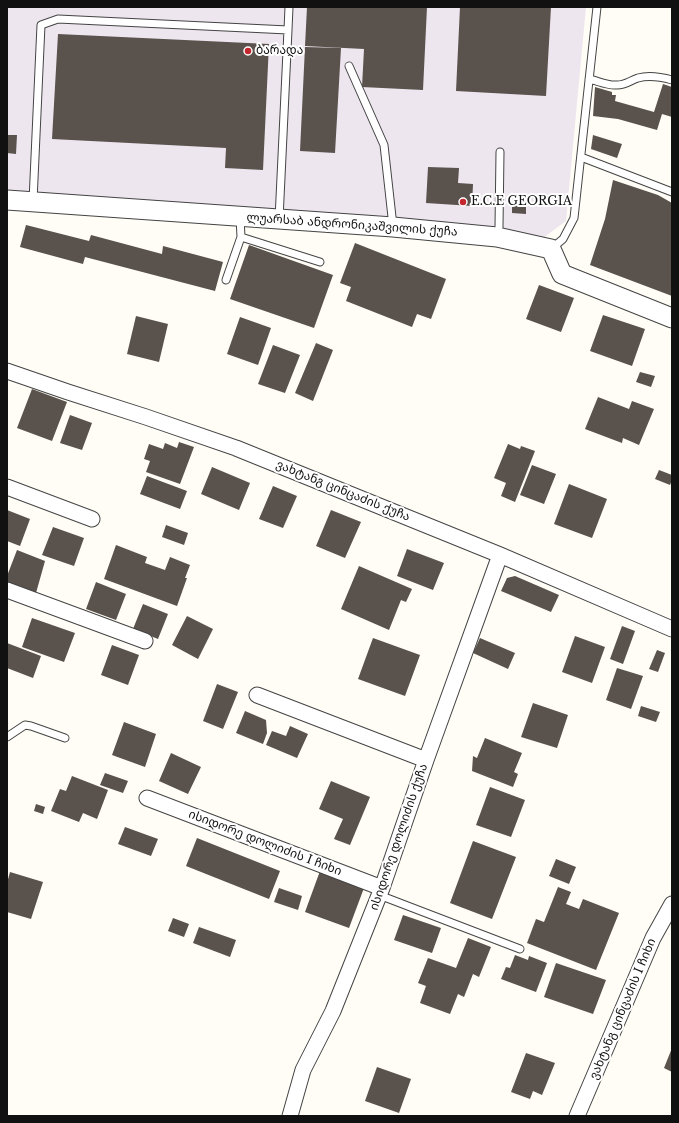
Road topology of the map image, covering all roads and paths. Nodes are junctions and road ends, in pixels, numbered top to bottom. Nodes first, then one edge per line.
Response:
1 (289, 7) edge
2 (597, 7) edge
3 (288, 30) junction
4 (349, 66) dead end
5 (589, 79) junction
6 (672, 80) edge
7 (500, 152) dead end
8 (581, 157) junction
9 (672, 192) edge
10 (7, 200) edge
11 (33, 202) junction
12 (240, 216) junction
13 (279, 219) junction
14 (393, 227) junction
15 (241, 237) junction
16 (497, 237) junction
17 (550, 249) junction
18 (320, 262) dead end
19 (226, 280) dead end
20 (672, 318) edge
21 (7, 371) edge
22 (7, 486) edge
23 (92, 520) dead end
24 (500, 555) junction
25 (7, 590) edge
26 (672, 629) edge
27 (145, 641) dead end
28 (257, 695) dead end
29 (7, 736) edge
30 (65, 738) dead end
31 (426, 760) junction
32 (147, 798) dead end
33 (381, 891) junction
34 (672, 904) edge
35 (520, 949) dead end
36 (290, 1116) edge
37 (577, 1116) edge

1 - 3 lane
2 - 5 lane
3 - 11 lane
3 - 13 lane
4 - 14 lane
5 - 6 lane
5 - 8 lane
7 - 16 lane
8 - 9 lane
8 - 17 lane
10 - 11 street, ლუარსაბ ანდრონიკაშვილის ქუჩა
11 - 12 street, ლუარსაბ ანდრონიკაშვილის ქუჩა
12 - 13 street, ლუარსაბ ანდრონიკაშვილის ქუჩა
12 - 15 lane
13 - 14 street, ლუარსაბ ანდრონიკაშვილის ქუჩა
14 - 16 street, ლუარსაბ ანდრონიკაშვილის ქუჩა
15 - 18 lane
15 - 19 lane
16 - 17 street, ლუარსაბ ანდრონიკაშვილის ქუჩა
17 - 20 street
21 - 24 street, ვახტანგ ცინცაძის ქუჩა
22 - 23 street
24 - 26 street, ვახტანგ ცინცაძის ქუჩა
24 - 31 street, ისიდორე დოლიძის ქუჩა
25 - 27 street
28 - 31 street
29 - 30 lane
31 - 33 street, ისიდორე დოლიძის ქუჩა
32 - 33 street, ისიდორე დოლიძის I ჩიხი
33 - 35 lane
33 - 36 street, ისიდორე დოლიძის ქუჩა
34 - 37 street, ვახტანგ ცინცაძის I ჩიხი

